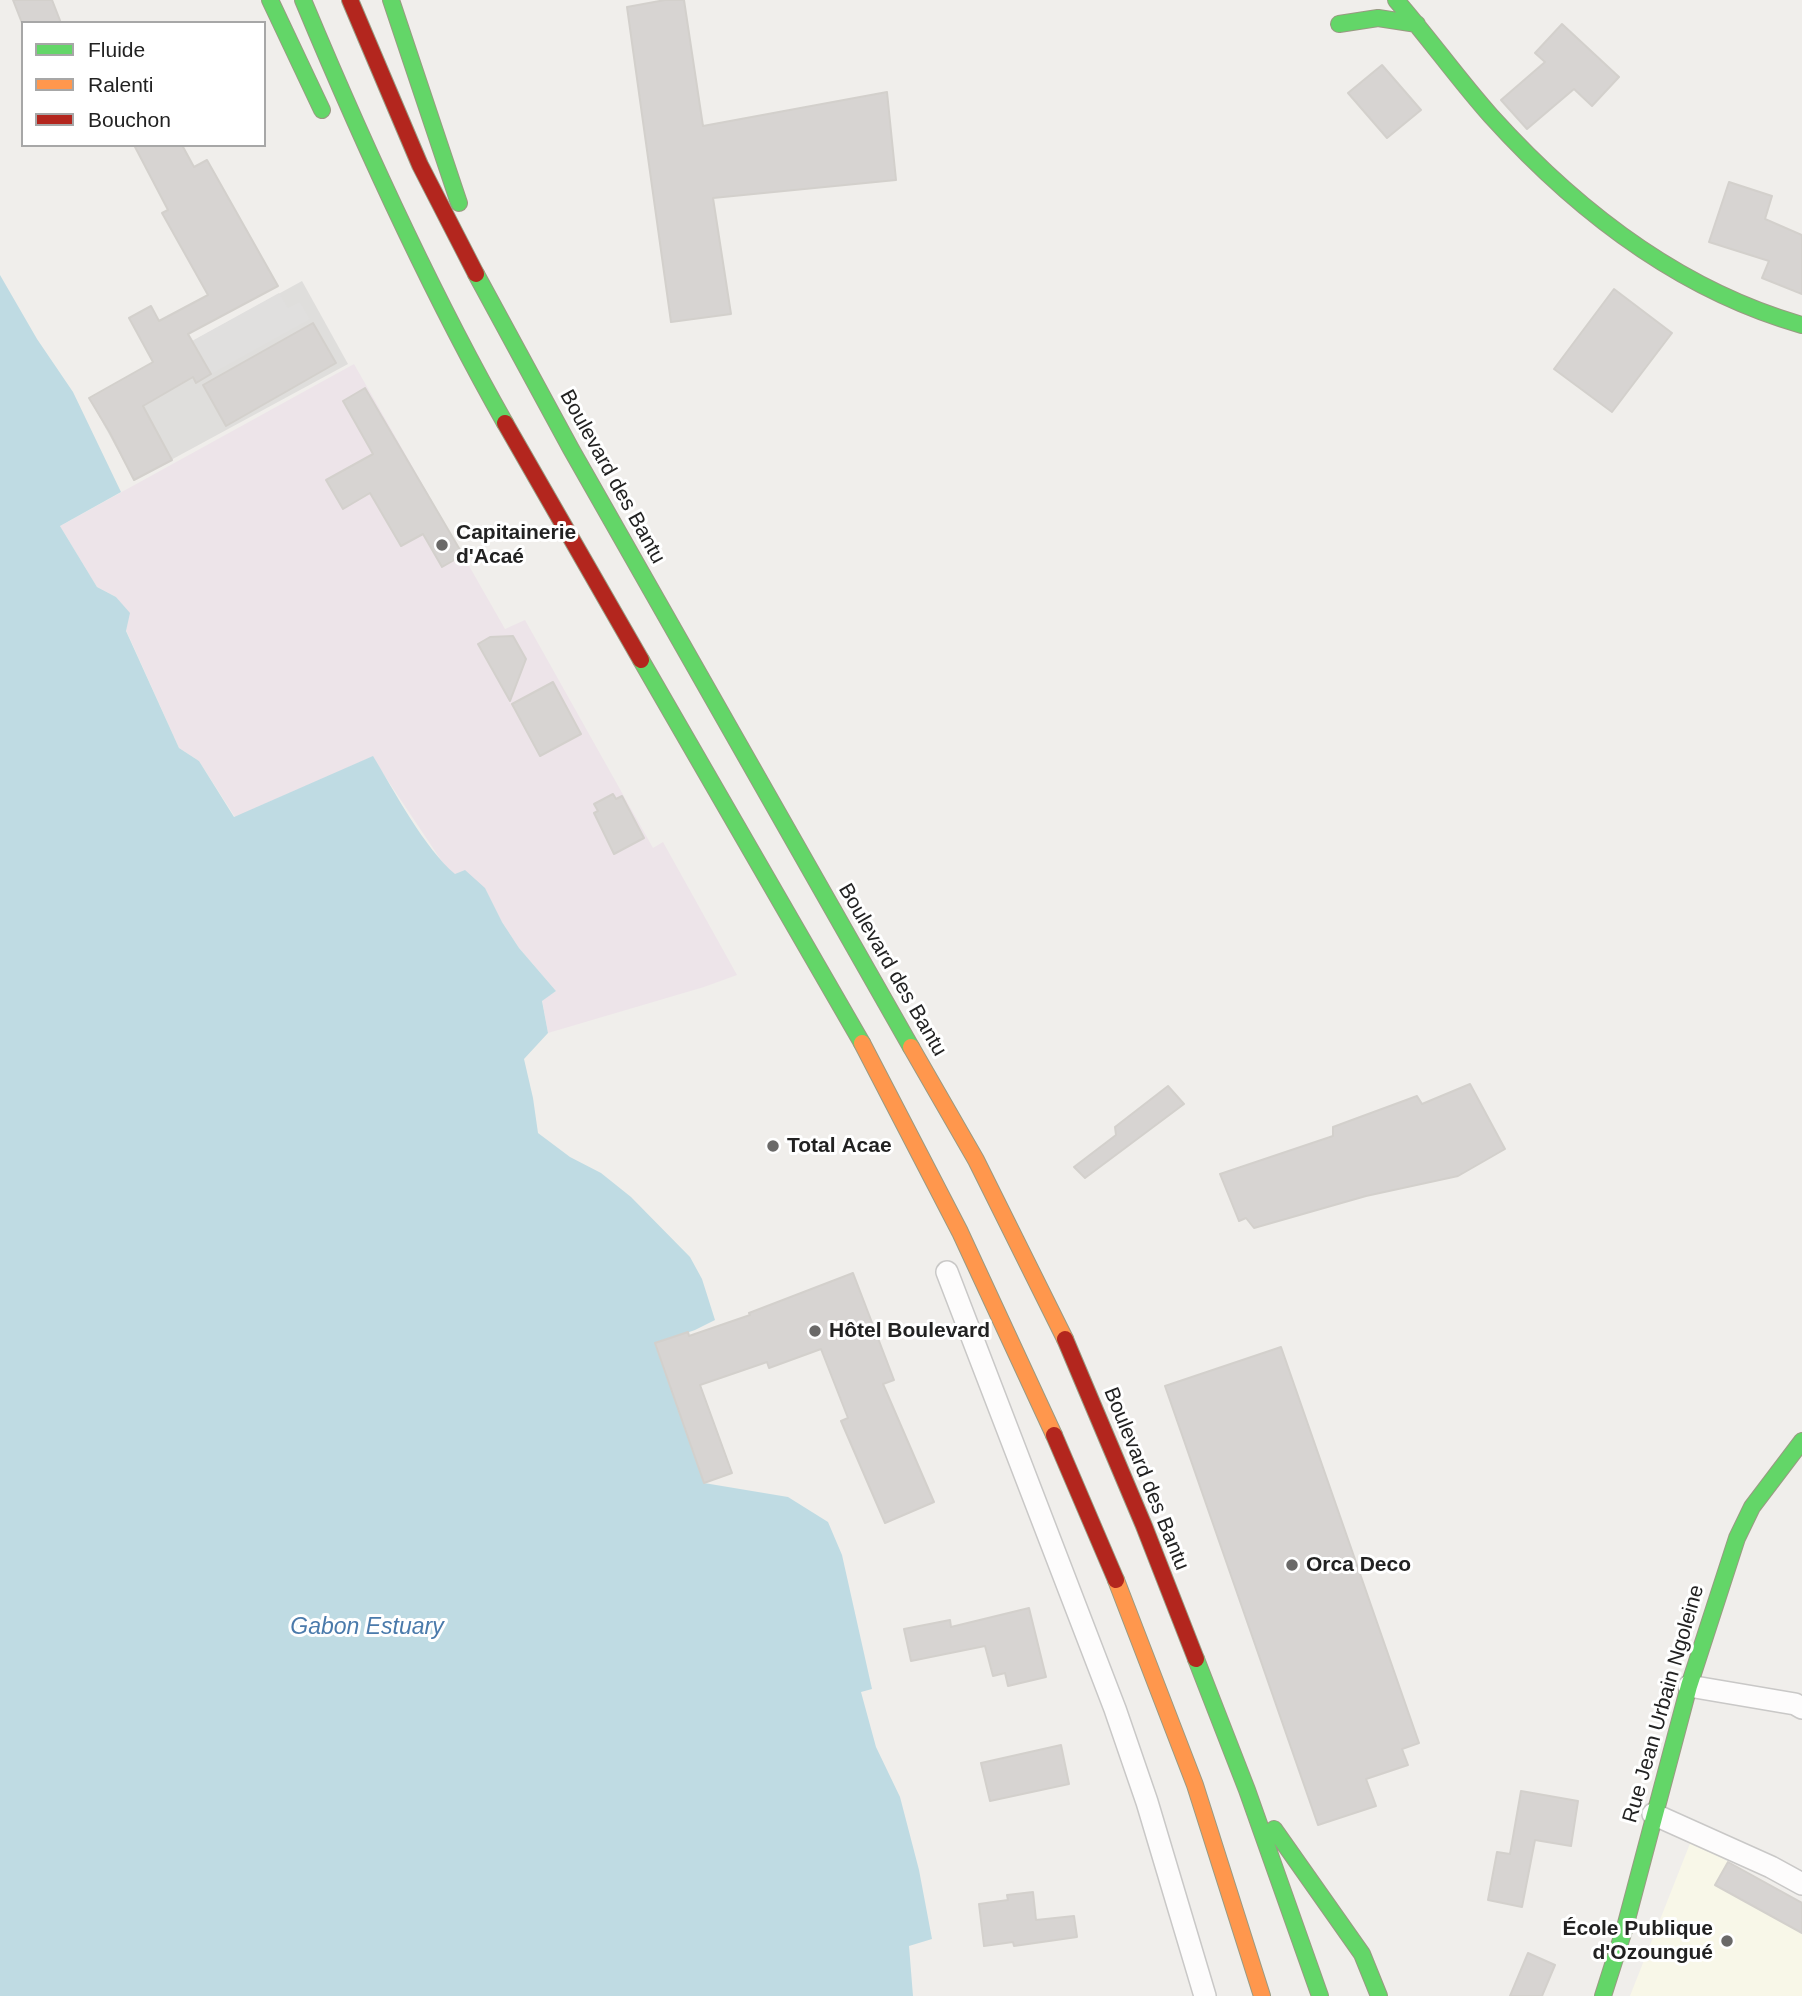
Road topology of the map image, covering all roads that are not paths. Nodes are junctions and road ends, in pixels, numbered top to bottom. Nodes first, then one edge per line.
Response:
1 (270, 0) edge
2 (303, 0) edge
3 (350, 0) edge
4 (391, 0) edge
5 (1396, 0) edge
6 (1348, 8) dead end
7 (1417, 24) junction
8 (328, 124) dead end
9 (393, 243) dead end
10 (492, 303) junction
11 (1802, 325) edge
12 (472, 365) junction
13 (947, 1272) dead end
14 (1802, 1441) edge
15 (1689, 1686) junction
16 (1802, 1708) edge
17 (1247, 1790) junction
18 (1653, 1814) junction
19 (1802, 1884) edge
20 (1205, 1996) edge
21 (1262, 1996) edge
22 (1320, 1996) edge
23 (1379, 1996) edge
24 (1603, 1996) edge

1 - 8 main road
2 - 12 main road
3 - 10 main road, Boulevard des Bantu
4 - 10 main road
5 - 7 main road
6 - 7 main road
7 - 11 main road
9 - 12 main road
10 - 17 main road, Boulevard des Bantu
12 - 21 main road
13 - 20 street
14 - 15 main road, Rue Jean Urbain Ngoleine
15 - 16 street
15 - 18 main road, Rue Jean Urbain Ngoleine
17 - 22 main road, Boulevard des Bantu
17 - 23 main road
18 - 19 street
18 - 24 main road, Rue Jean Urbain Ngoleine

